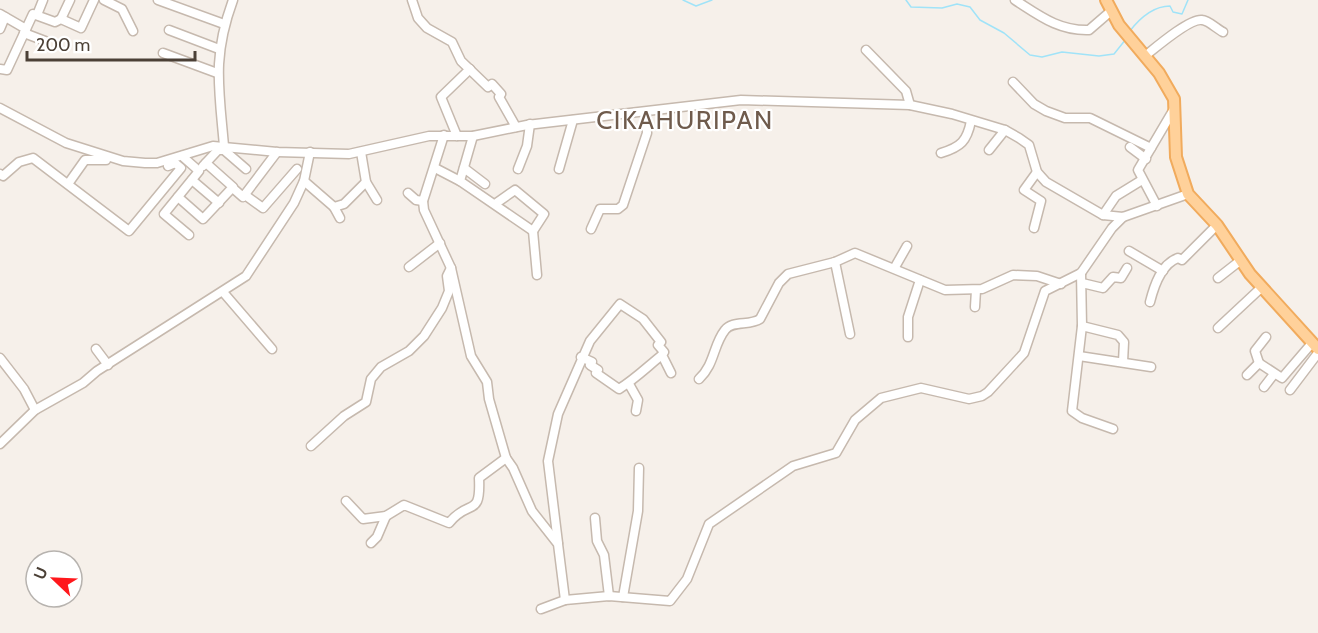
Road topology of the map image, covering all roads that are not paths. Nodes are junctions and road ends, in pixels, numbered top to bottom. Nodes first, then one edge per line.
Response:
1 (43, 0) edge
2 (70, 0) edge
3 (94, 0) edge
4 (104, 0) edge
5 (158, 0) edge
6 (232, 0) edge
7 (412, 0) edge
8 (1015, 0) edge
9 (1106, 0) edge
10 (1111, 11) junction
11 (37, 15) junction
12 (3, 16) edge
13 (61, 19) junction
14 (224, 24) junction
15 (0, 29) edge
16 (169, 30) dead end
17 (25, 31) junction
18 (133, 32) dead end
19 (1223, 32) dead end
20 (45, 41) dead end
21 (219, 49) junction
22 (866, 50) dead end
23 (163, 53) dead end
24 (1145, 57) junction
25 (0, 69) edge
26 (470, 69) junction
27 (217, 73) junction
28 (1013, 82) dead end
29 (910, 105) junction
30 (0, 108) edge
31 (1174, 109) junction
32 (646, 113) junction
33 (573, 120) junction
34 (971, 120) junction
35 (530, 124) junction
36 (516, 127) junction
37 (1005, 130) junction
38 (444, 135) junction
39 (457, 136) junction
40 (473, 136) junction
41 (224, 146) junction
42 (1130, 147) dead end
43 (1151, 148) junction
44 (989, 150) dead end
45 (278, 152) junction
46 (310, 152) junction
47 (361, 152) junction
48 (941, 153) dead end
49 (177, 159) junction
50 (1146, 159) junction
51 (206, 163) junction
52 (435, 168) junction
53 (464, 168) junction
54 (246, 169) dead end
55 (297, 169) dead end
56 (518, 169) dead end
57 (559, 169) dead end
58 (1036, 169) junction
59 (199, 171) junction
60 (0, 174) edge
61 (192, 180) junction
62 (1143, 180) junction
63 (304, 181) junction
64 (460, 181) junction
65 (366, 182) junction
66 (68, 184) junction
67 (485, 184) dead end
68 (235, 190) dead end
69 (408, 193) dead end
70 (1188, 194) junction
71 (245, 195) junction
72 (178, 197) junction
73 (377, 200) dead end
74 (423, 201) junction
75 (219, 203) junction
76 (495, 204) junction
77 (1157, 206) junction
78 (334, 207) junction
79 (1103, 215) junction
80 (1124, 217) junction
81 (340, 218) dead end
82 (1217, 225) junction
83 (1034, 228) dead end
84 (591, 229) dead end
85 (533, 231) junction
86 (189, 235) dead end
87 (440, 243) junction
88 (907, 246) dead end
89 (1129, 251) dead end
90 (1241, 260) junction
91 (835, 262) junction
92 (409, 267) dead end
93 (895, 267) junction
94 (451, 268) junction
95 (1127, 268) dead end
96 (1163, 271) junction
97 (1081, 273) junction
98 (537, 275) dead end
99 (1218, 278) dead end
100 (920, 280) junction
101 (1082, 283) junction
102 (1061, 284) junction
103 (1262, 287) junction
104 (976, 290) junction
105 (224, 292) junction
106 (1150, 302) dead end
107 (975, 307) dead end
108 (1082, 326) junction
109 (1218, 328) dead end
110 (849, 334) dead end
111 (908, 337) dead end
112 (1266, 337) dead end
113 (1316, 348) edge
114 (96, 349) dead end
115 (272, 349) dead end
116 (662, 356) junction
117 (1079, 356) junction
118 (581, 357) junction
119 (0, 358) edge
120 (1123, 362) junction
121 (1258, 363) junction
122 (108, 365) junction
123 (1151, 367) dead end
124 (671, 373) dead end
125 (1274, 374) junction
126 (1247, 375) dead end
127 (699, 379) dead end
128 (629, 384) junction
129 (1264, 387) dead end
130 (1290, 390) dead end
131 (35, 410) junction
132 (636, 411) dead end
133 (1113, 429) dead end
134 (0, 444) edge
135 (311, 446) dead end
136 (506, 458) junction
137 (639, 468) dead end
138 (346, 501) dead end
139 (386, 516) junction
140 (594, 518) dead end
141 (371, 543) dead end
142 (558, 544) junction
143 (609, 596) junction
144 (623, 597) junction
145 (565, 600) junction
146 (541, 609) dead end

1 - 11 street
2 - 13 street
3 - 13 street
4 - 18 street
5 - 14 street
6 - 14 street
7 - 26 street
8 - 10 street
9 - 10 main road
10 - 24 main road
11 - 13 street
11 - 17 street
12 - 15 street
12 - 17 street
14 - 21 street
16 - 21 street
17 - 20 street
17 - 25 street
19 - 24 street
21 - 27 street
22 - 29 street
23 - 27 street
24 - 31 main road
26 - 36 street
26 - 39 street
27 - 41 street
28 - 43 street
29 - 32 street
29 - 34 street
30 - 49 street
31 - 43 street
31 - 70 main road
32 - 33 street
32 - 84 street
33 - 35 street
33 - 57 street
34 - 37 street
34 - 48 street
35 - 36 street
35 - 56 street
36 - 40 street
37 - 44 street
37 - 58 street
38 - 39 street
38 - 47 street
38 - 52 street
39 - 40 street
40 - 53 street
41 - 45 street
41 - 49 street
42 - 50 street
43 - 50 street
45 - 46 street
45 - 71 street
46 - 47 street
46 - 63 street
47 - 65 street
49 - 59 street
49 - 66 street
49 - 66 street
50 - 62 street
51 - 54 street
51 - 59 street
51 - 75 street
52 - 64 street
52 - 74 street
53 - 64 street
53 - 67 street
55 - 71 street
58 - 79 street
58 - 83 street
59 - 61 street
60 - 66 street
61 - 72 street
61 - 75 street
62 - 77 street
62 - 79 street
63 - 78 street
63 - 105 street
64 - 76 street
65 - 73 street
65 - 78 street
68 - 71 street
69 - 74 street
70 - 77 street
70 - 82 main road
72 - 75 street
72 - 86 street
74 - 87 street
76 - 85 street
76 - 85 street
77 - 80 street
78 - 81 street
79 - 80 street
80 - 97 street
82 - 90 main road
82 - 96 street
85 - 98 street
87 - 92 street
87 - 94 street
88 - 93 street
89 - 96 street
90 - 99 street
90 - 103 main road
91 - 93 street
91 - 110 street
91 - 127 street
93 - 100 street
94 - 135 street
94 - 136 street
95 - 101 street
96 - 106 street
97 - 101 street
97 - 102 street
100 - 104 street
100 - 111 street
101 - 108 street
102 - 104 street
102 - 144 street
103 - 109 street
103 - 113 main road
104 - 107 street
105 - 115 street
105 - 122 street
108 - 117 street
108 - 120 street
112 - 121 street
113 - 125 street
113 - 130 street
114 - 122 street
116 - 118 street
116 - 124 street
116 - 128 street
117 - 120 street
117 - 133 street
118 - 128 street
118 - 142 street
119 - 131 street
120 - 123 street
121 - 125 street
121 - 126 street
122 - 131 street
125 - 129 street
128 - 132 street
131 - 134 street
136 - 139 street
136 - 142 street
137 - 144 street
138 - 139 street
139 - 141 street
140 - 143 street
142 - 145 street
143 - 144 street
143 - 145 street
145 - 146 street

